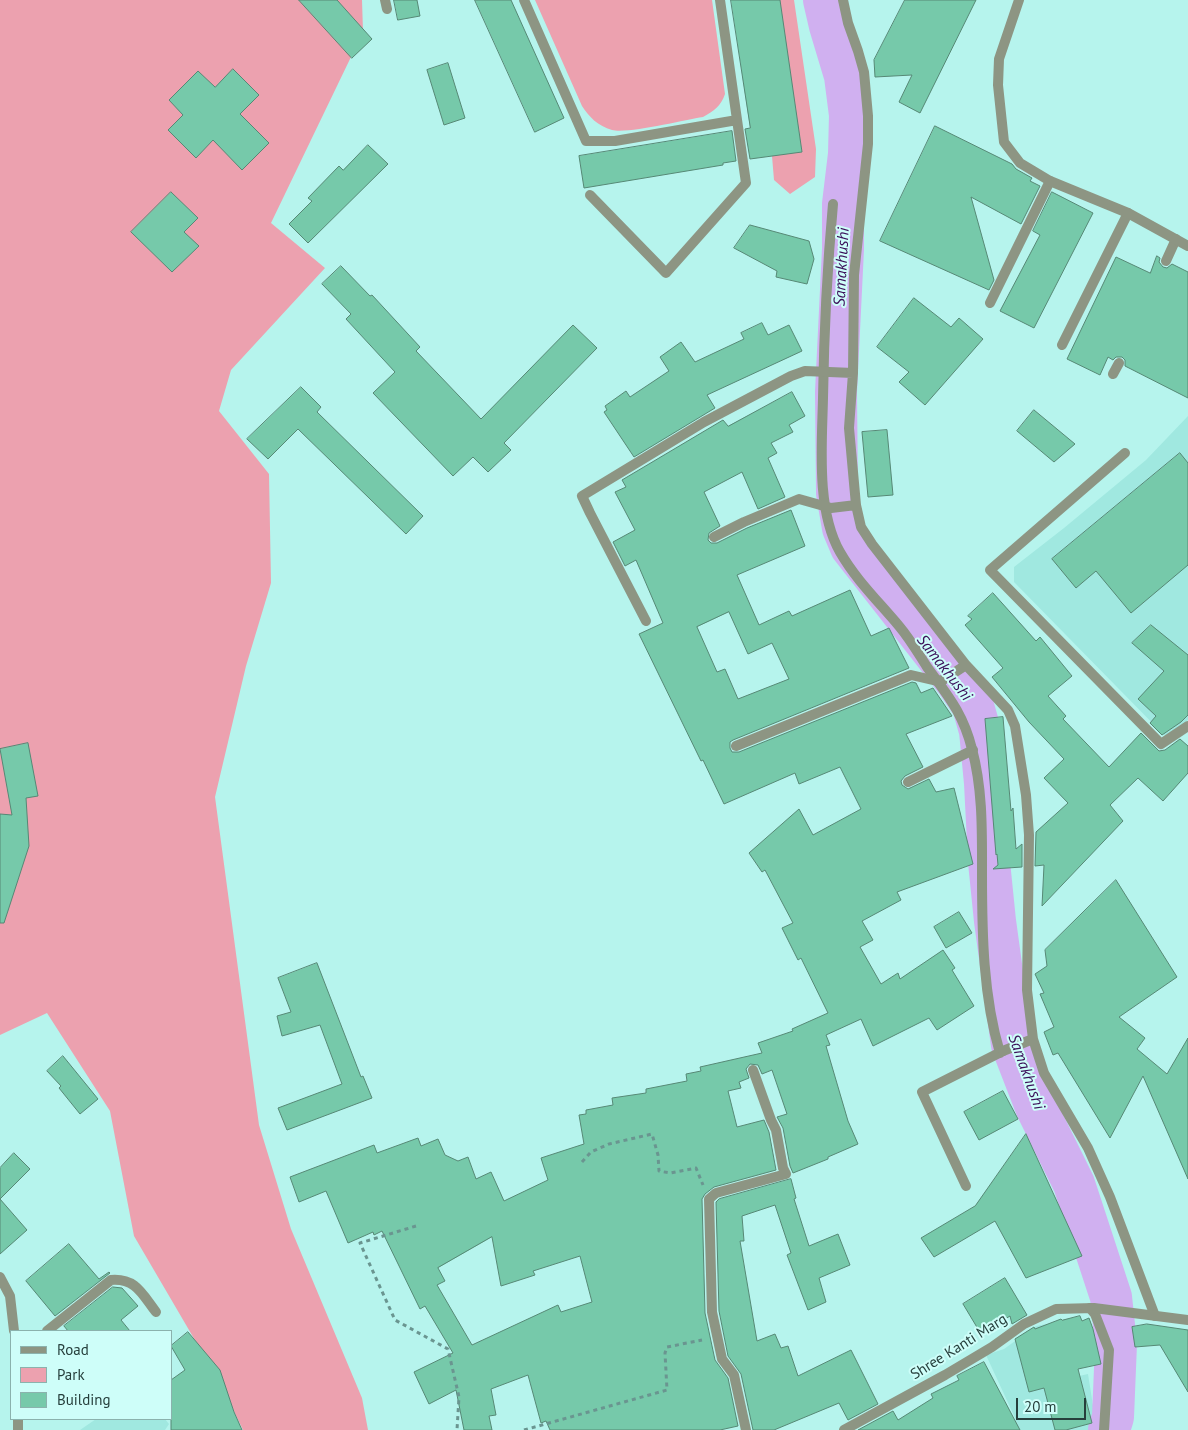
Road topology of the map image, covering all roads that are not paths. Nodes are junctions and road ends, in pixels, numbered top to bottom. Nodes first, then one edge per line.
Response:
1 (524, 0) edge
2 (720, 0) edge
3 (843, 0) edge
4 (1019, 0) edge
5 (737, 120) junction
6 (1050, 181) junction
7 (590, 195) dead end
8 (833, 204) dead end
9 (1128, 213) junction
10 (1176, 239) junction
11 (1188, 246) edge
12 (1166, 261) dead end
13 (990, 302) dead end
14 (1062, 345) dead end
15 (1119, 363) dead end
16 (827, 371) junction
17 (849, 372) junction
18 (1113, 374) dead end
19 (1126, 453) dead end
20 (852, 505) junction
21 (829, 508) junction
22 (714, 537) dead end
23 (646, 620) dead end
24 (963, 667) junction
25 (940, 680) junction
26 (1188, 726) edge
27 (736, 746) dead end
28 (973, 750) junction
29 (908, 782) dead end
30 (1028, 1041) junction
31 (1001, 1052) junction
32 (753, 1070) dead end
33 (966, 1186) dead end
34 (0, 1277) edge
35 (1092, 1308) junction
36 (156, 1312) dead end
37 (1155, 1316) junction
38 (1188, 1320) edge
39 (14, 1330) edge
40 (49, 1330) edge
41 (746, 1430) edge
42 (846, 1430) edge
43 (1104, 1430) edge

1 - 5 street
2 - 5 street
3 - 17 street
4 - 6 street
5 - 7 street
6 - 9 street
6 - 13 street
8 - 16 street
9 - 10 street
9 - 14 street
10 - 11 street
10 - 12 street
15 - 18 street
16 - 17 street
16 - 21 street
16 - 23 street
17 - 20 street
19 - 26 street
20 - 21 street
20 - 24 street
21 - 22 street
21 - 25 street
24 - 25 street
24 - 30 street
25 - 27 street
25 - 28 street
28 - 29 street
28 - 31 street
30 - 31 street
30 - 37 street
31 - 33 street
32 - 41 street
34 - 39 street
35 - 37 street, Shree Kanti Marg
35 - 42 street, Shree Kanti Marg
35 - 43 street
36 - 40 street
37 - 38 street

